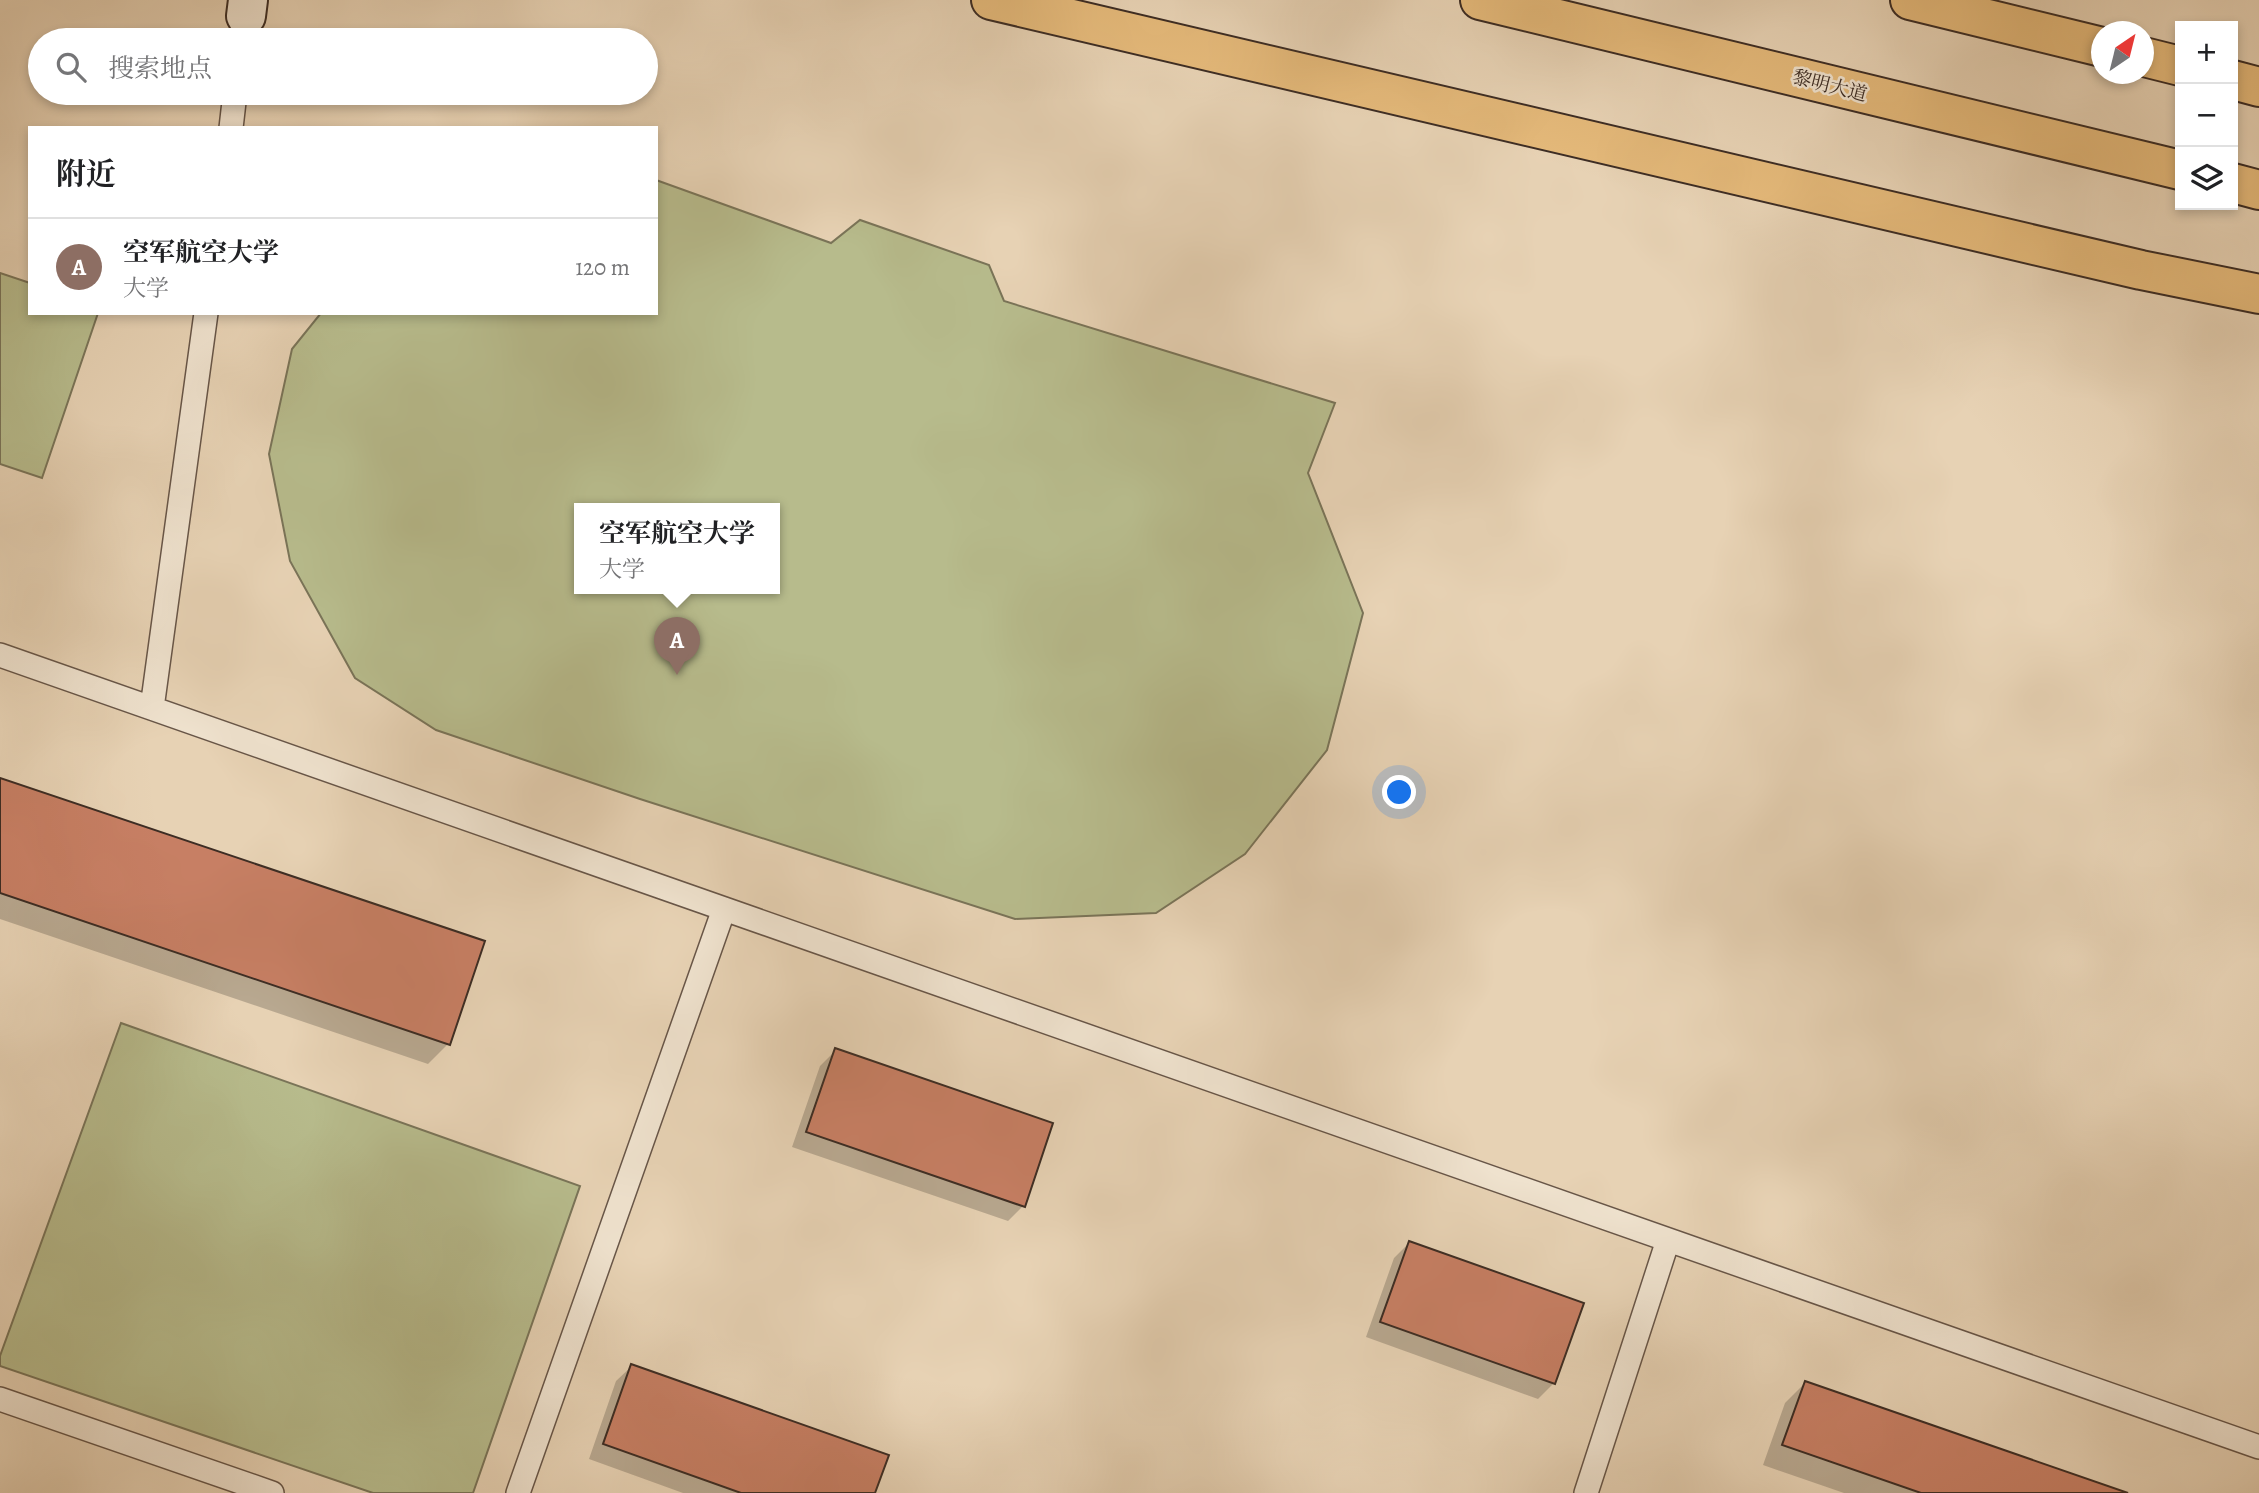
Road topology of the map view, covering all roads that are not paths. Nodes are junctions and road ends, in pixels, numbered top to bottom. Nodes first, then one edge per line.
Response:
1 (991, 0) edge
2 (1480, 0) edge
3 (1910, 0) edge
4 (2091, 44) edge
5 (2154, 60) edge
6 (2175, 65) edge
7 (2238, 81) edge
8 (2259, 87) edge
9 (234, 105) edge
10 (231, 126) edge
11 (2175, 169) edge
12 (2238, 184) edge
13 (2259, 190) edge
14 (2259, 293) edge
15 (205, 315) edge
16 (0, 655) edge
17 (152, 708) junction
18 (724, 909) junction
19 (1668, 1240) junction
20 (0, 1399) edge
21 (2259, 1447) edge
22 (272, 1493) edge
23 (518, 1493) edge
24 (1586, 1493) edge

1 - 14 highway
2 - 11 highway, 黎明大道
3 - 4 highway
5 - 6 highway
7 - 8 highway
9 - 10 lane
12 - 13 highway
15 - 17 lane
16 - 17 lane
17 - 18 lane
18 - 19 lane
18 - 23 lane
19 - 21 lane
19 - 24 lane
20 - 22 lane

